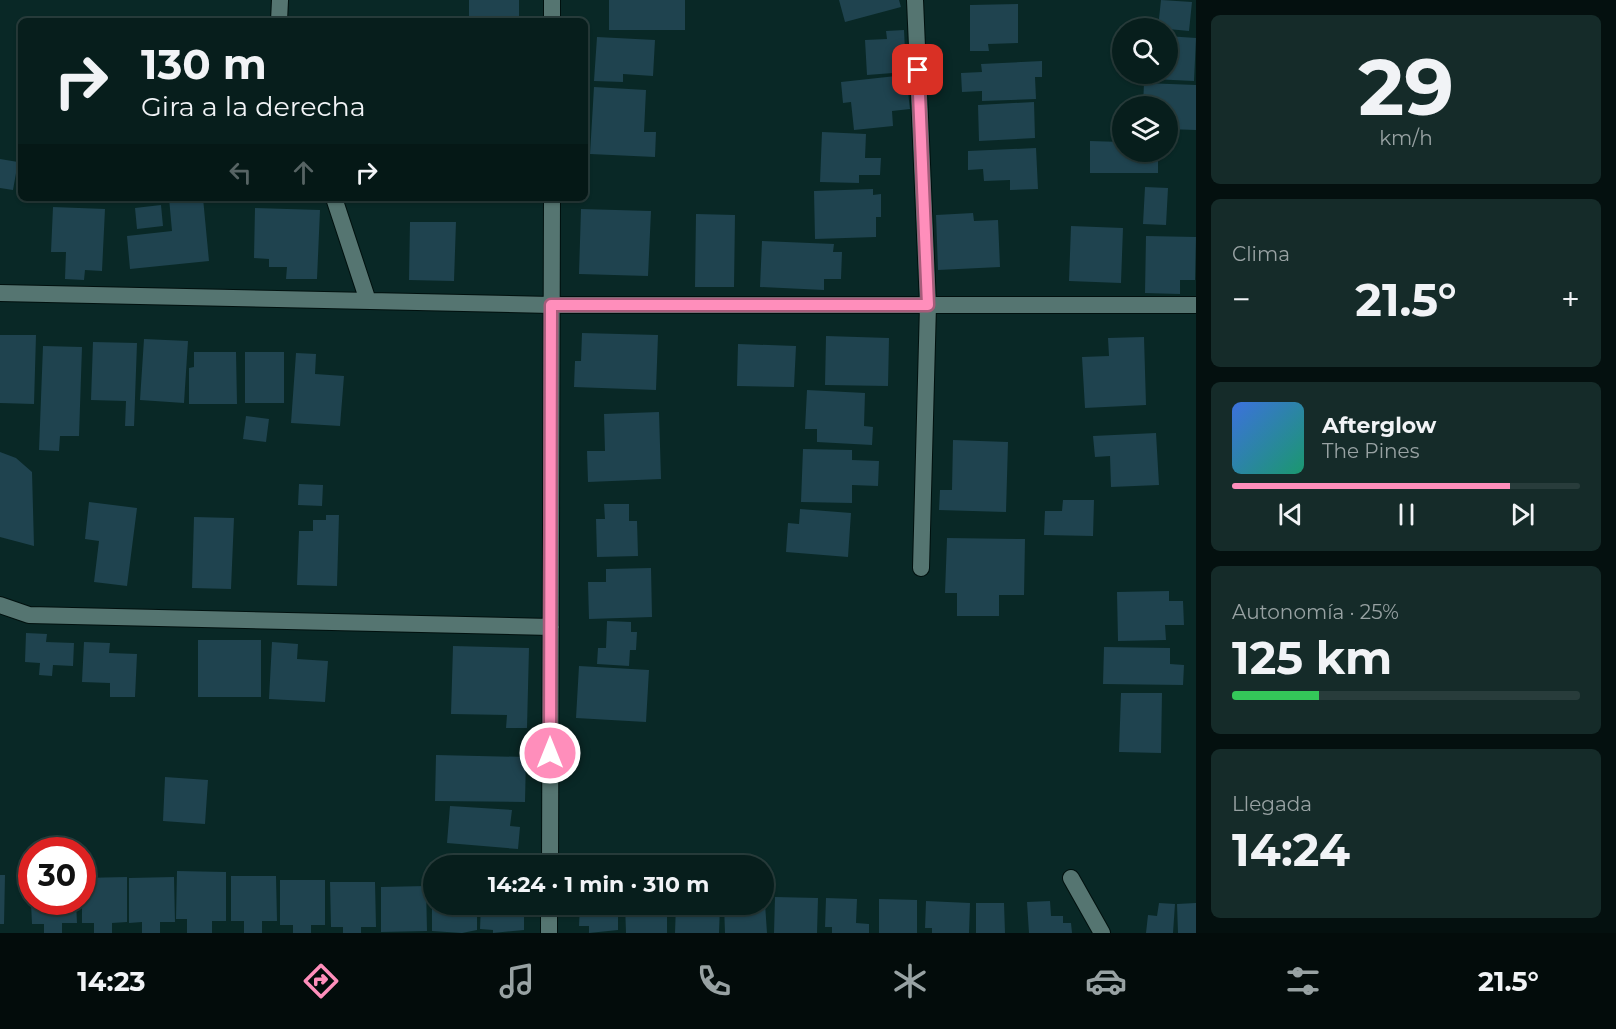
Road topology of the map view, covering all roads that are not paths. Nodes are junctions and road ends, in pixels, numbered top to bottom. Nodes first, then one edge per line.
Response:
1 (280, 0) edge
2 (552, 0) edge
3 (915, 0) edge
4 (279, 18) edge
5 (552, 18) edge
6 (335, 201) edge
7 (552, 201) edge
8 (0, 293) edge
9 (368, 301) junction
10 (551, 305) junction
11 (928, 305) junction
12 (1196, 305) edge
13 (921, 568) dead end
14 (0, 605) edge
15 (551, 627) junction
16 (550, 855) edge
17 (1071, 878) dead end
18 (549, 915) edge
19 (549, 933) edge
20 (1102, 933) edge

1 - 4 street
2 - 5 street
3 - 11 street
6 - 9 street
7 - 10 street
8 - 9 street
9 - 10 street
10 - 11 street
10 - 15 street
11 - 12 street
11 - 13 street
14 - 15 street
15 - 16 street
17 - 20 street
18 - 19 street

